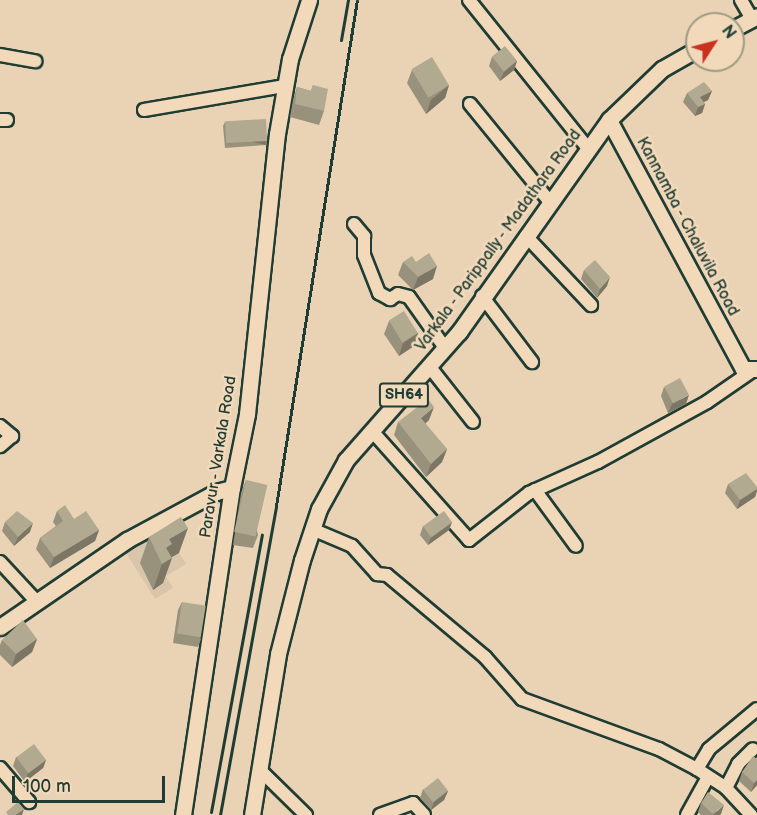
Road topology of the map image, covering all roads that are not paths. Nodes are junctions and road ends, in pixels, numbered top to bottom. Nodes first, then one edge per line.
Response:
1 (309, 0) edge
2 (469, 0) edge
3 (741, 0) edge
4 (755, 17) edge
5 (0, 55) edge
6 (685, 56) edge
7 (35, 61) dead end
8 (285, 86) junction
9 (470, 104) dead end
10 (144, 110) dead end
11 (609, 120) junction
12 (589, 150) junction
13 (549, 201) junction
14 (354, 224) dead end
15 (526, 236) junction
16 (482, 296) junction
17 (591, 305) dead end
18 (445, 348) junction
19 (532, 362) dead end
20 (429, 366) junction
21 (755, 370) edge
22 (472, 422) dead end
23 (0, 426) edge
24 (372, 431) junction
25 (0, 446) edge
26 (232, 488) junction
27 (535, 490) junction
28 (312, 529) junction
29 (576, 546) dead end
30 (0, 562) edge
31 (37, 602) junction
32 (0, 627) edge
33 (757, 709) edge
34 (753, 749) dead end
35 (0, 768) edge
36 (259, 769) junction
37 (697, 769) junction
38 (708, 777) junction
39 (726, 788) junction
40 (29, 802) dead end
41 (183, 815) edge
42 (252, 815) edge
43 (306, 815) edge
44 (380, 815) edge
45 (424, 815) edge
46 (687, 815) edge
47 (751, 815) edge

1 - 8 main road, Paravur - Varkala Road
2 - 12 street
3 - 4 street
5 - 7 street
6 - 11 main road, Varkala - Parippally - Madathara Road / SH64
8 - 10 street
8 - 26 main road, Paravur - Varkala Road
9 - 13 street
11 - 12 main road, Varkala - Parippally - Madathara Road / SH64
11 - 21 main road, Kannamba - Chaluvila Road
12 - 13 main road, Varkala - Parippally - Madathara Road / SH64
13 - 15 main road, Varkala - Parippally - Madathara Road / SH64
14 - 18 street
15 - 16 main road, Varkala - Parippally - Madathara Road / SH64
15 - 17 street
16 - 18 main road, Varkala - Parippally - Madathara Road / SH64
16 - 19 street
18 - 20 main road, Varkala - Parippally - Madathara Road / SH64
20 - 22 street
20 - 24 main road, Varkala - Parippally - Madathara Road / SH64
21 - 27 street
23 - 25 street
24 - 27 street
24 - 28 main road, Varkala - Parippally - Madathara Road / SH64
26 - 31 main road
26 - 41 main road, Paravur - Varkala Road
27 - 29 street
28 - 36 main road, Varkala - Parippally - Madathara Road / SH64
28 - 37 street
30 - 31 street
31 - 32 main road
33 - 37 street
34 - 39 street
35 - 40 street
36 - 42 main road, Varkala - Parippally - Madathara Road / SH64
36 - 43 street
37 - 38 street
38 - 39 street
38 - 46 street
39 - 47 street
44 - 45 street

